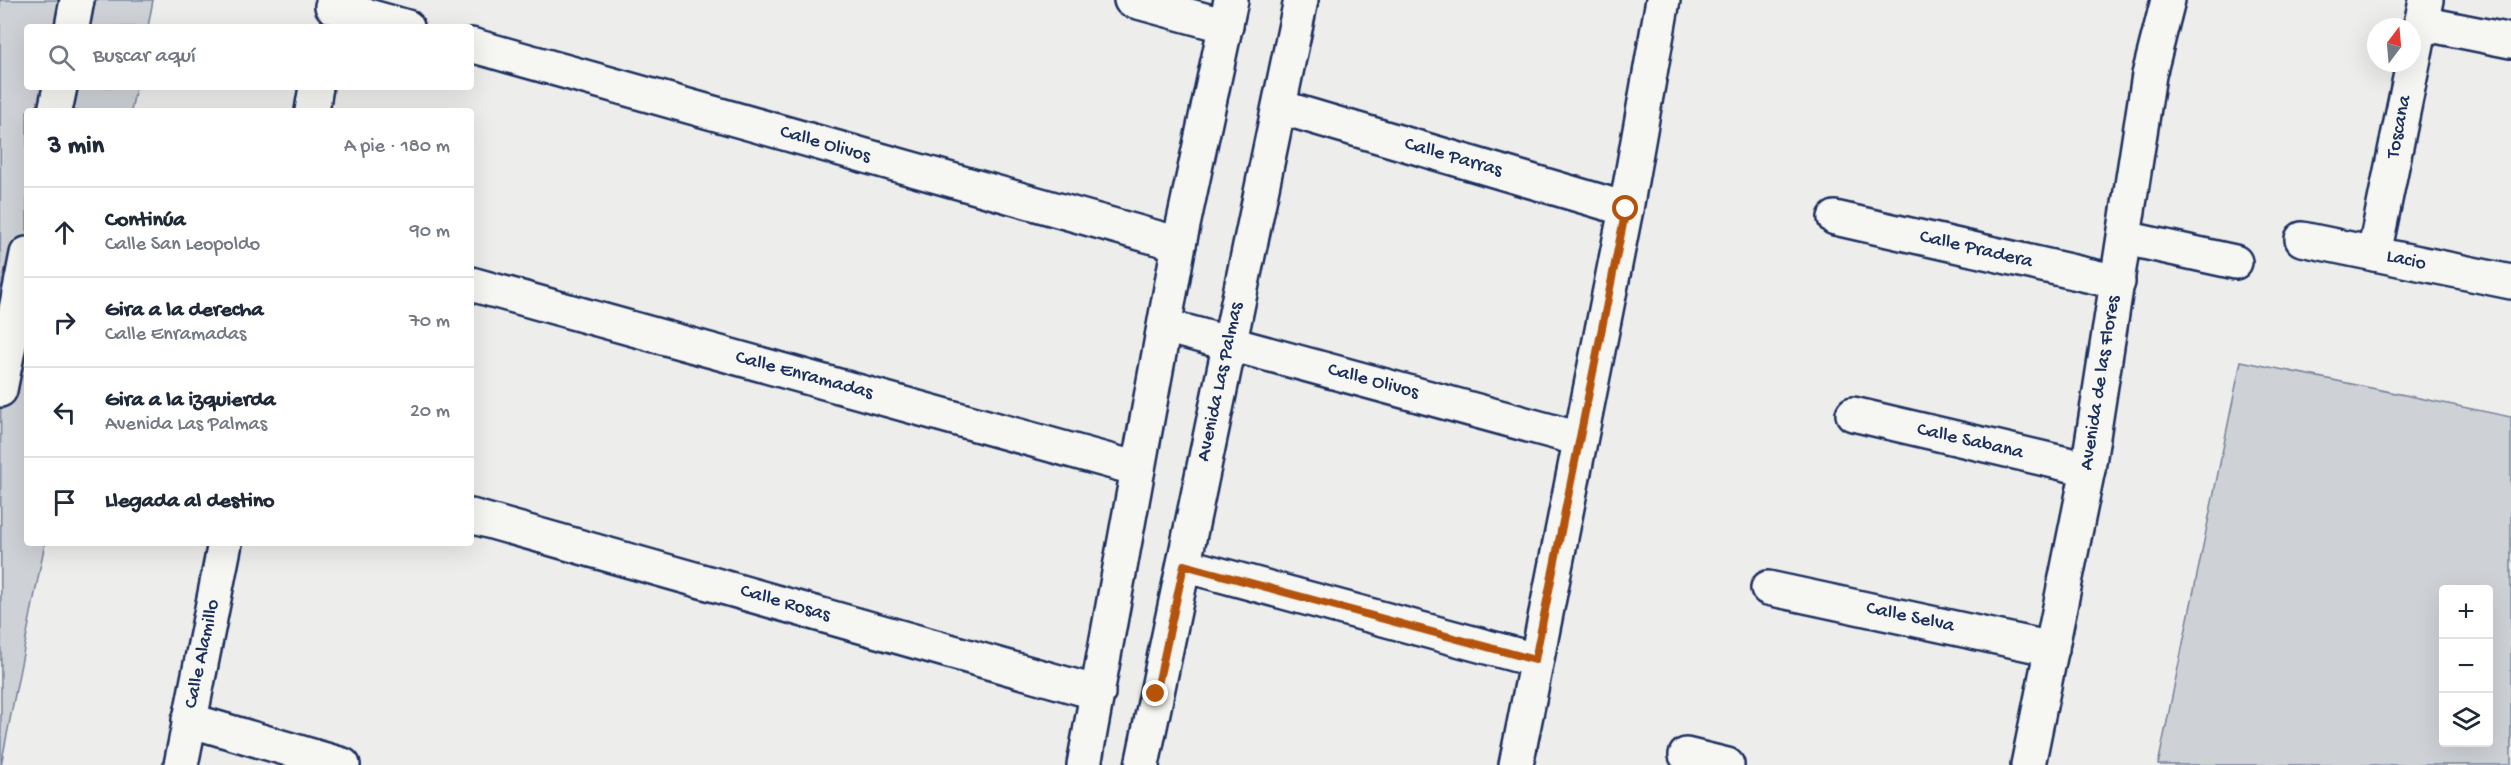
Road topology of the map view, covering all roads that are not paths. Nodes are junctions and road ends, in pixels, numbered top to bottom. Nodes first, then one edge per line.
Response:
1 (77, 0) edge
2 (1131, 0) edge
3 (1301, 0) edge
4 (1663, 0) edge
5 (2168, 0) edge
6 (331, 11) edge
7 (2423, 11) edge
8 (1228, 13) edge
9 (73, 24) edge
10 (393, 24) edge
11 (2511, 41) edge
12 (474, 46) edge
13 (59, 90) edge
14 (316, 90) edge
15 (1280, 107) junction
16 (56, 108) edge
17 (312, 108) edge
18 (1626, 209) junction
19 (1835, 218) dead end
20 (2125, 238) junction
21 (2302, 239) dead end
22 (1179, 244) junction
23 (2374, 254) junction
24 (2235, 262) dead end
25 (24, 269) edge
26 (2118, 282) junction
27 (2511, 282) edge
28 (474, 285) edge
29 (1165, 326) junction
30 (1229, 342) junction
31 (0, 390) edge
32 (1853, 414) dead end
33 (1580, 439) junction
34 (1138, 469) junction
35 (2088, 469) junction
36 (474, 517) edge
37 (224, 546) edge
38 (1184, 565) junction
39 (1768, 588) dead end
40 (2052, 649) junction
41 (1535, 660) junction
42 (1098, 693) junction
43 (189, 720) junction
44 (1686, 755) dead end
45 (181, 765) edge
46 (343, 765) edge
47 (1084, 765) edge
48 (1142, 765) edge
49 (1516, 765) edge
50 (1727, 765) edge
51 (2028, 765) edge

1 - 9 street
2 - 8 street
3 - 15 street, Avenida Las Palmas
4 - 18 street
5 - 20 street, Avenida de las Flores
6 - 10 street
7 - 11 street
7 - 23 street, Toscana
8 - 22 street
12 - 22 street, Calle Olivos
13 - 16 street
14 - 17 street
15 - 18 street, Calle Parras
15 - 30 street, Avenida Las Palmas
18 - 33 street
19 - 26 street, Calle Pradera
20 - 24 street
20 - 26 street, Avenida de las Flores
21 - 23 street, Lacio
22 - 29 street
23 - 27 street, Lacio
25 - 31 street
26 - 35 street, Avenida de las Flores
28 - 34 street, Calle Enramadas
29 - 30 street, Calle Olivos
29 - 34 street
30 - 33 street, Calle Olivos
30 - 38 street, Avenida Las Palmas
32 - 35 street, Calle Sabana
33 - 41 street
34 - 42 street
35 - 40 street, Avenida de las Flores
36 - 42 street, Calle Rosas
37 - 43 street, Calle Alamillo
38 - 41 street
38 - 48 street, Avenida Las Palmas
39 - 40 street, Calle Selva
40 - 51 street, Avenida de las Flores
41 - 49 street
42 - 47 street
43 - 45 street, Calle Alamillo
43 - 46 street
44 - 50 street

